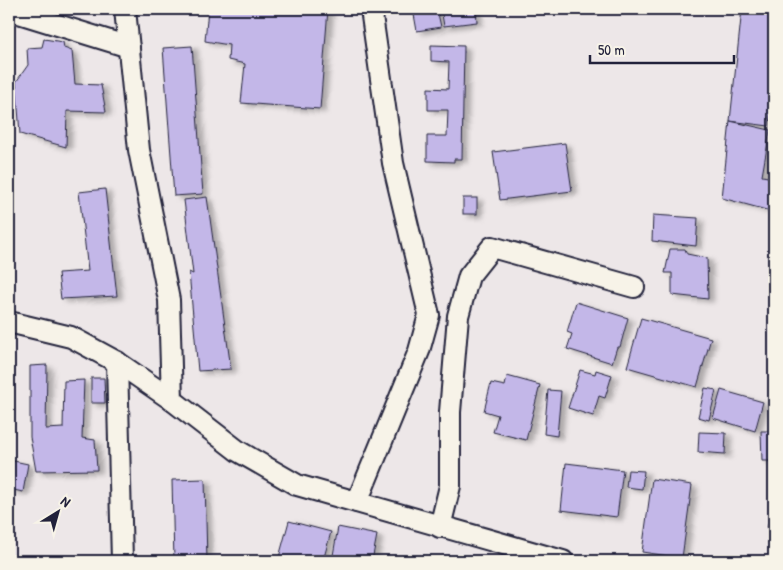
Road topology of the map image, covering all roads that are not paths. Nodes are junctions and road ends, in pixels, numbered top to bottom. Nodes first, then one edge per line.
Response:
1 (125, 9) edge
2 (371, 9) edge
3 (9, 10) edge
4 (129, 47) junction
5 (634, 287) dead end
6 (9, 322) edge
7 (117, 362) junction
8 (172, 400) junction
9 (356, 502) junction
10 (440, 527) junction
11 (122, 561) edge
12 (563, 561) edge

1 - 4 street
2 - 9 street
3 - 4 street
4 - 8 street
5 - 10 street
6 - 7 street
7 - 8 street
7 - 11 street
8 - 9 street
9 - 10 street
10 - 12 street

